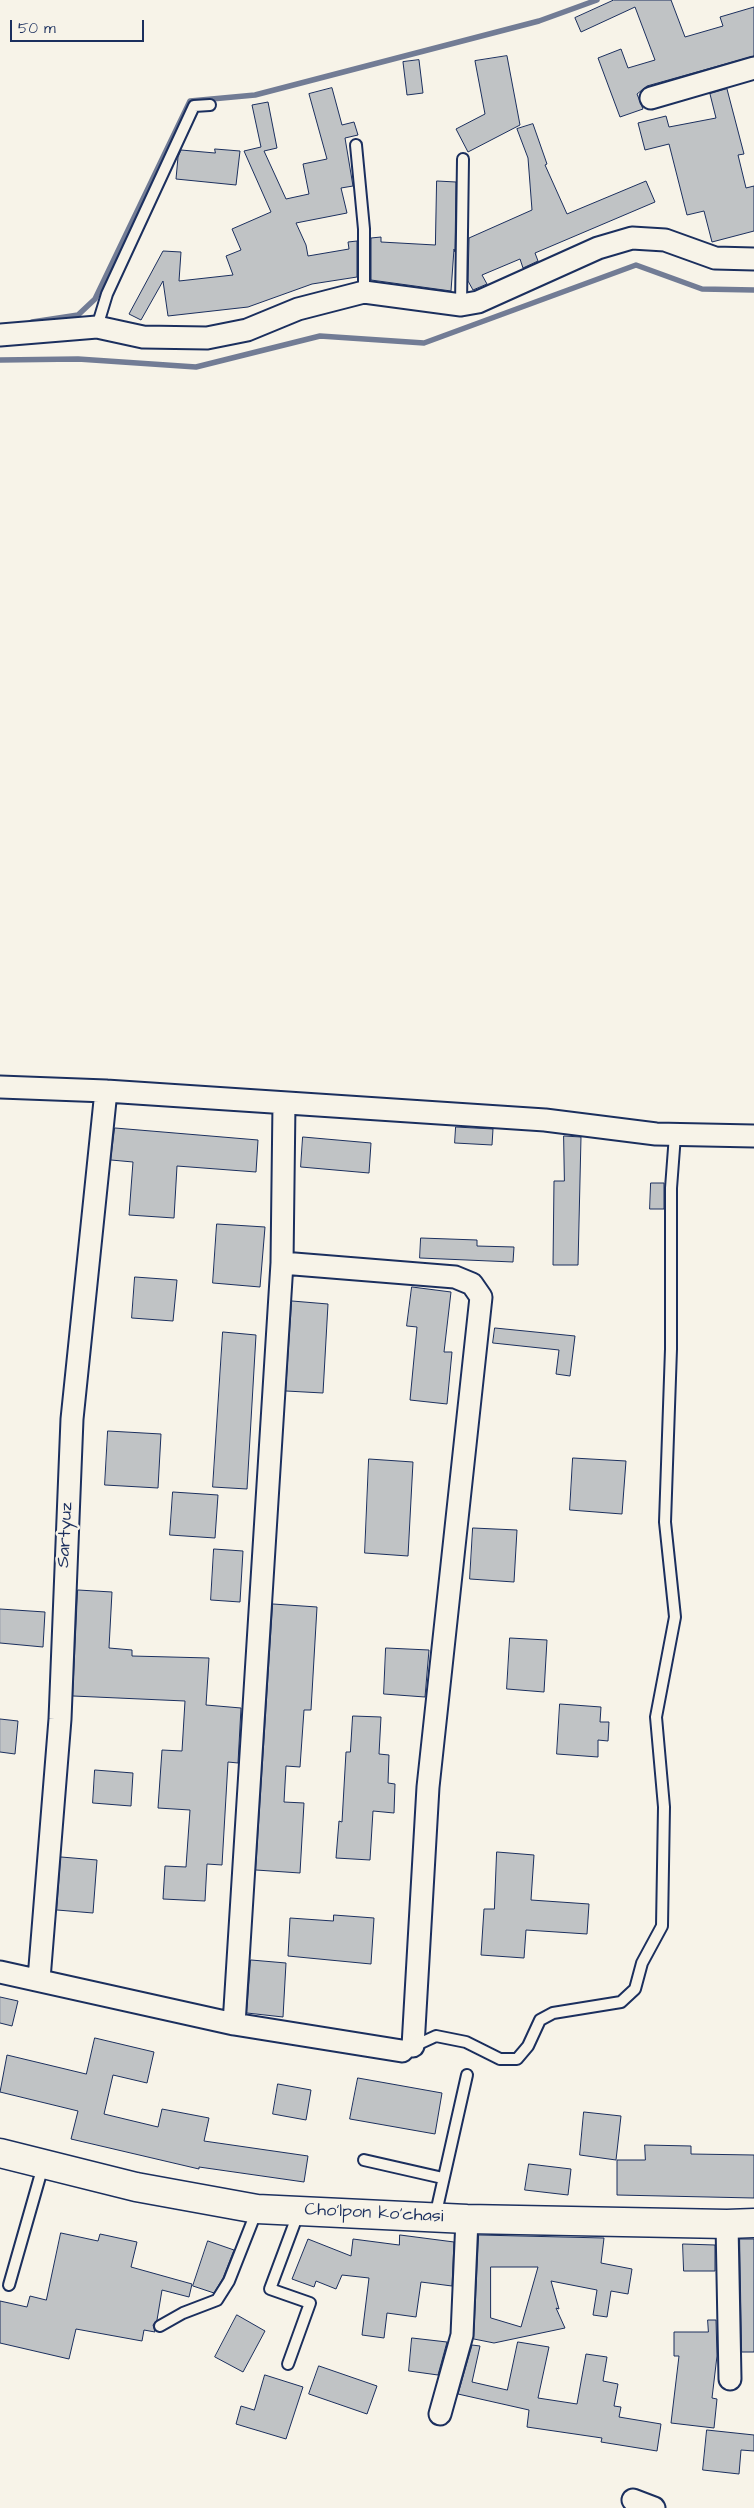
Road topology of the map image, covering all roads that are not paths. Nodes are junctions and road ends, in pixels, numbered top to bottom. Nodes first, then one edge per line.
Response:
1 (754, 68) edge
2 (651, 98) dead end
3 (210, 105) dead end
4 (356, 145) dead end
5 (463, 159) dead end
6 (754, 259) edge
7 (364, 292) junction
8 (462, 305) junction
9 (97, 327) junction
10 (0, 335) edge
11 (0, 1087) edge
12 (106, 1091) junction
13 (284, 1102) junction
14 (675, 1135) junction
15 (754, 1136) edge
16 (282, 1263) junction
17 (0, 1972) edge
18 (38, 1979) junction
19 (234, 2024) junction
20 (408, 2048) junction
21 (467, 2075) dead end
22 (0, 2153) edge
23 (364, 2160) dead end
24 (44, 2165) junction
25 (443, 2178) junction
26 (257, 2209) junction
27 (299, 2210) junction
28 (434, 2218) junction
29 (467, 2219) junction
30 (754, 2223) edge
31 (727, 2224) junction
32 (9, 2285) dead end
33 (160, 2326) dead end
34 (288, 2364) dead end
35 (730, 2379) dead end
36 (440, 2414) dead end
37 (633, 2500) dead end
38 (654, 2508) edge

1 - 2 street
3 - 9 lane
4 - 7 lane
5 - 8 lane
6 - 8 street
7 - 8 street
7 - 9 street
9 - 10 street
11 - 12 street
12 - 13 street
12 - 18 street, Sartyuz
13 - 14 street
13 - 16 street
14 - 15 street
14 - 20 lane
16 - 19 street
16 - 20 street
17 - 18 street
18 - 19 street
19 - 20 street
21 - 25 lane
22 - 24 main road, Cho'lpon ko'chasi
23 - 25 lane
24 - 26 main road, Cho'lpon ko'chasi
24 - 32 lane
25 - 28 lane
26 - 27 main road, Cho'lpon ko'chasi
26 - 33 lane
27 - 28 main road, Cho'lpon ko'chasi
27 - 34 lane
28 - 29 main road, Cho'lpon ko'chasi
29 - 31 main road, Cho'lpon ko'chasi
29 - 36 street
30 - 31 main road, Cho'lpon ko'chasi
31 - 35 street
37 - 38 street

